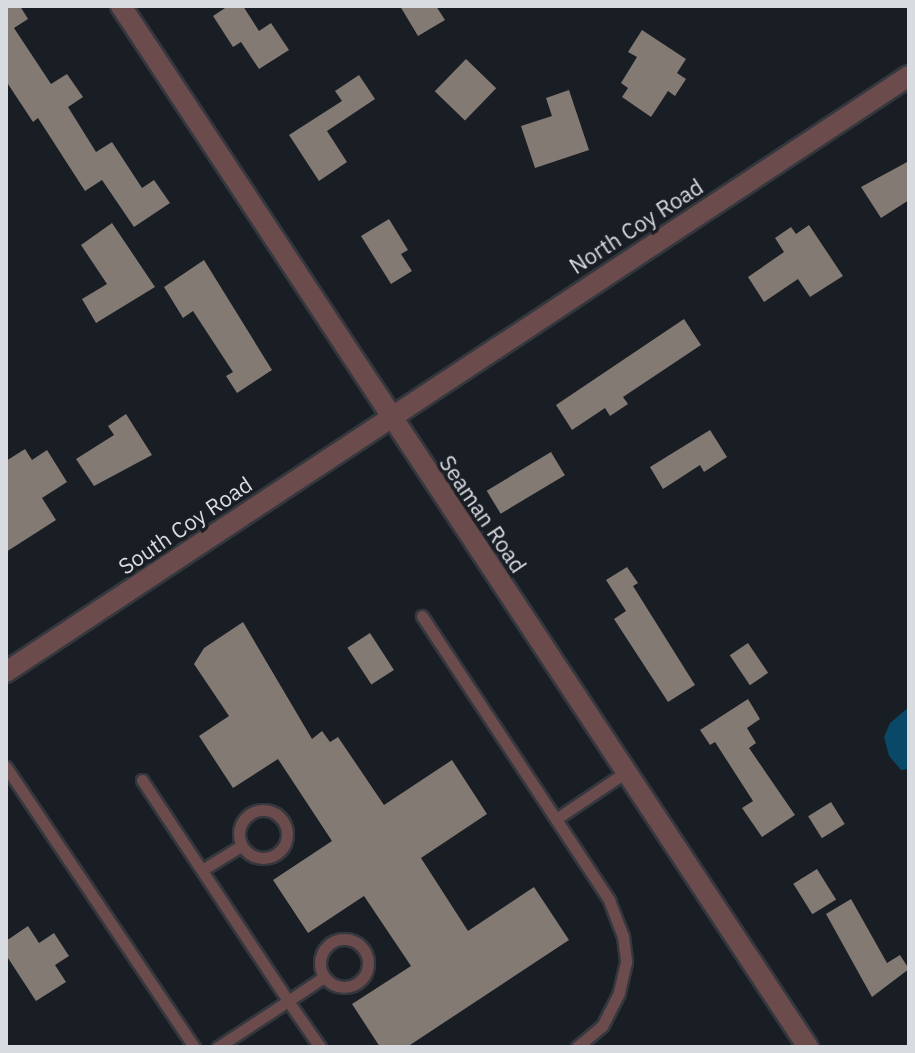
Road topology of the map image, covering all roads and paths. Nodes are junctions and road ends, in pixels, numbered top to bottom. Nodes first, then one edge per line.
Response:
1 (121, 6) edge
2 (909, 76) edge
3 (390, 417) junction
4 (422, 616) dead end
5 (6, 672) edge
6 (6, 767) edge
7 (626, 772) junction
8 (142, 780) dead end
9 (556, 819) junction
10 (241, 846) junction
11 (202, 870) junction
12 (324, 977) junction
13 (288, 1001) junction
14 (194, 1047) edge
15 (218, 1047) edge
16 (320, 1047) edge
17 (577, 1047) edge
18 (808, 1047) edge

1 - 3 street, Seaman Road
2 - 3 street, North Coy Road
3 - 5 street, South Coy Road
3 - 7 street, Seaman Road
4 - 9 lane
6 - 14 lane
7 - 9 lane
7 - 18 street, Seaman Road
8 - 11 lane
9 - 17 lane
10 - 10 lane
10 - 11 lane
11 - 13 lane
12 - 12 lane
12 - 13 lane
13 - 15 lane
13 - 16 lane

